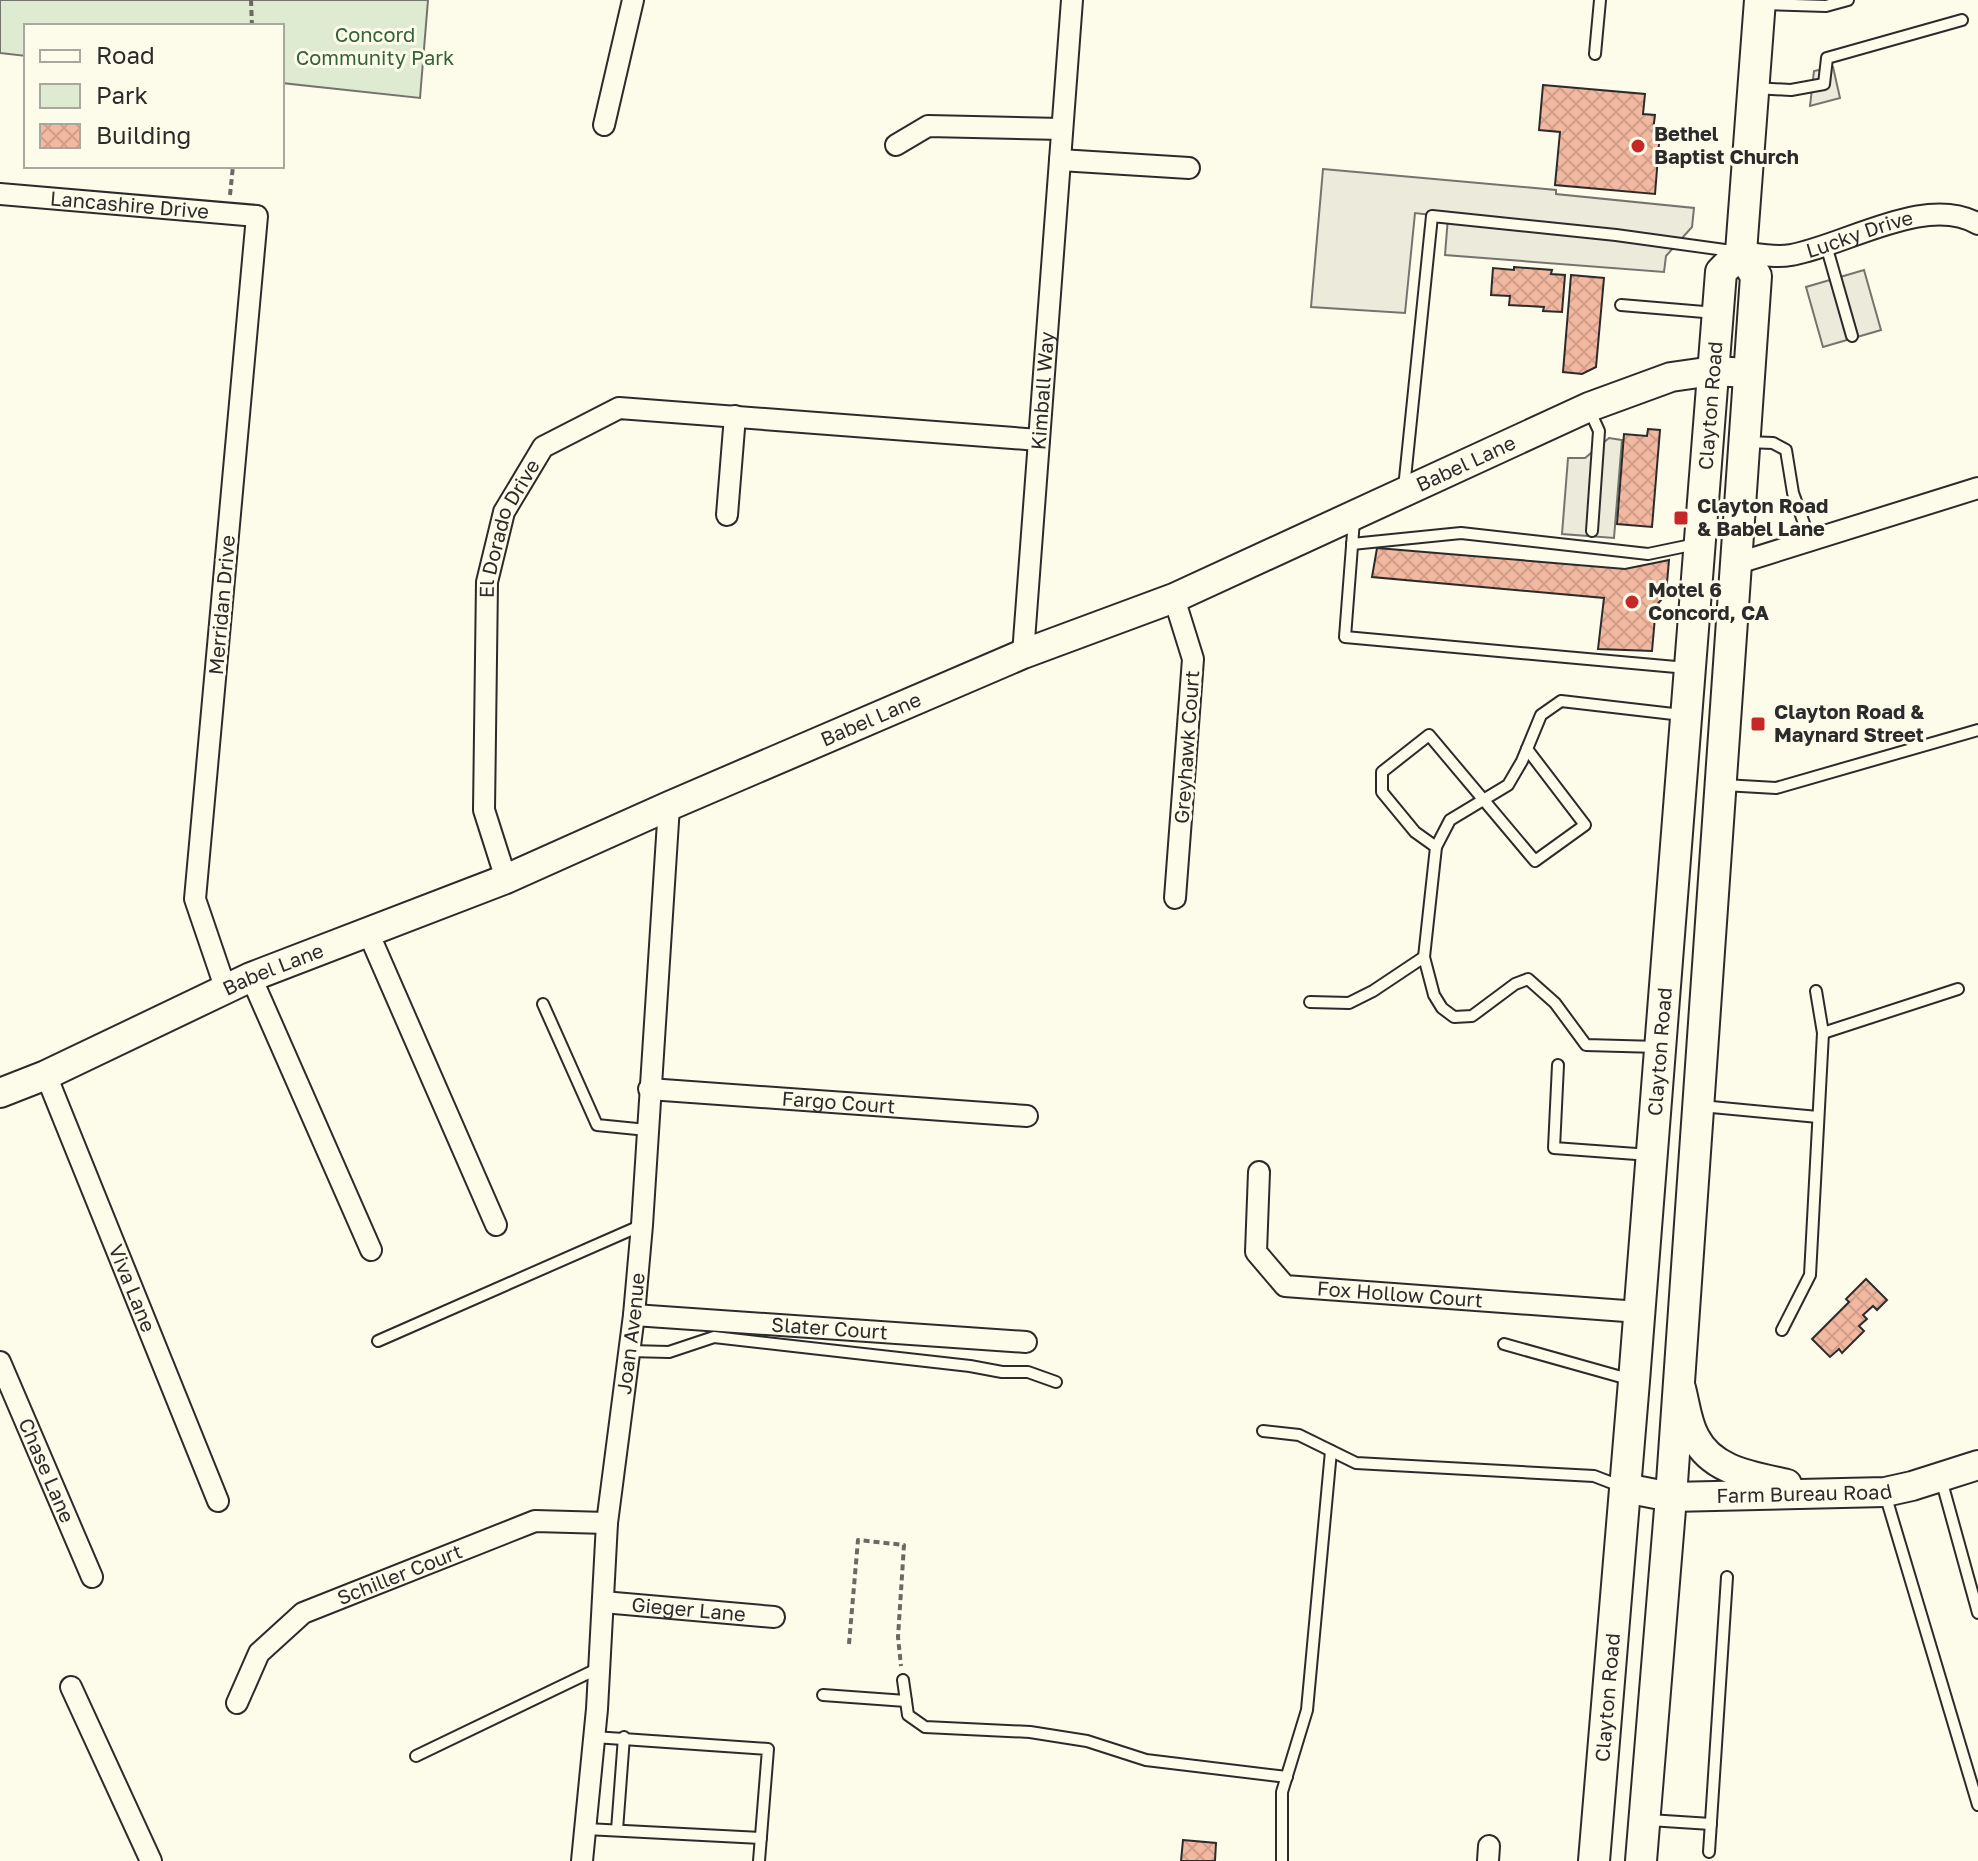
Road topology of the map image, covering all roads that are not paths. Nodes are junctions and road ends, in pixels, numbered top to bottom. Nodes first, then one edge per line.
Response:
1 (633, 0) edge
2 (1072, 0) edge
3 (1600, 0) edge
4 (1848, 0) edge
5 (1760, 2) edge
6 (1962, 20) dead end
7 (1595, 54) dead end
8 (1753, 88) junction
9 (604, 125) dead end
10 (1062, 129) junction
11 (896, 145) dead end
12 (1060, 160) junction
13 (1189, 168) dead end
14 (0, 194) edge
15 (257, 216) joint
16 (1978, 224) edge
17 (1826, 245) junction
18 (1741, 252) junction
19 (1621, 305) dead end
20 (1718, 313) junction
21 (1852, 336) dead end
22 (1713, 371) junction
23 (1749, 373) junction
24 (1589, 407) junction
25 (735, 416) junction
26 (1039, 440) junction
27 (1744, 442) junction
28 (1978, 488) edge
29 (1404, 490) junction
30 (1354, 514) junction
31 (727, 515) dead end
32 (1592, 531) dead end
33 (1810, 540) junction
34 (1700, 543) junction
35 (1352, 544) junction
36 (1735, 564) junction
37 (1174, 598) junction
38 (1023, 654) junction
39 (1690, 668) junction
40 (1686, 716) junction
41 (1978, 730) edge
42 (1527, 749) junction
43 (1720, 785) junction
44 (1483, 800) junction
45 (669, 806) junction
46 (1436, 847) junction
47 (506, 879) junction
48 (1175, 898) dead end
49 (368, 932) junction
50 (1424, 957) junction
51 (251, 977) junction
52 (1958, 989) dead end
53 (226, 990) junction
54 (1816, 991) dead end
55 (1310, 1002) dead end
56 (543, 1004) dead end
57 (1823, 1033) junction
58 (1660, 1048) junction
59 (1558, 1065) dead end
60 (46, 1075) junction
61 (649, 1089) junction
62 (0, 1093) edge
63 (1698, 1105) junction
64 (1027, 1116) dead end
65 (1818, 1117) junction
66 (647, 1130) junction
67 (1652, 1155) junction
68 (1259, 1172) dead end
69 (496, 1225) dead end
70 (642, 1225) junction
71 (371, 1250) dead end
72 (1639, 1312) junction
73 (634, 1315) junction
74 (1782, 1330) dead end
75 (378, 1341) dead end
76 (1026, 1342) dead end
77 (1504, 1344) dead end
78 (629, 1351) junction
79 (0, 1362) edge
80 (1634, 1381) junction
81 (1679, 1381) junction
82 (1056, 1382) dead end
83 (1263, 1431) dead end
84 (1331, 1451) junction
85 (1978, 1465) edge
86 (1941, 1477) junction
87 (1625, 1488) junction
88 (1885, 1492) junction
89 (1830, 1493) junction
90 (1671, 1497) junction
91 (218, 1501) dead end
92 (607, 1523) junction
93 (92, 1577) dead end
94 (1727, 1577) dead end
95 (603, 1602) junction
96 (1978, 1613) edge
97 (774, 1617) dead end
98 (599, 1668) junction
99 (903, 1680) road end
100 (71, 1687) dead end
101 (823, 1695) dead end
102 (906, 1701) junction
103 (237, 1703) dead end
104 (594, 1737) junction
105 (624, 1737) junction
106 (416, 1756) dead end
107 (1287, 1777) junction
108 (1978, 1805) edge
109 (1644, 1820) junction
110 (1711, 1824) junction
111 (586, 1829) junction
112 (617, 1830) junction
113 (761, 1838) junction
114 (1709, 1852) dead end
115 (151, 1861) edge
116 (582, 1861) edge
117 (759, 1861) edge
118 (1282, 1861) edge
119 (1594, 1861) edge
120 (1641, 1861) edge

1 - 9 street
2 - 10 street, Kimball Way
3 - 7 lane
4 - 5 lane
5 - 8 main road, Clayton Road
6 - 8 lane
8 - 18 main road, Clayton Road
10 - 11 street
10 - 12 street, Kimball Way
12 - 13 street
12 - 26 street, Kimball Way
14 - 15 street, Lancashire Drive
15 - 53 street, Merridan Drive
16 - 17 street, Lucky Drive
17 - 18 street, Lucky Drive
17 - 21 lane
18 - 20 main road, Clayton Road
18 - 23 main road, Clayton Road
18 - 29 lane
19 - 20 lane
20 - 22 main road, Clayton Road
22 - 23 street, Babel Lane
22 - 24 street, Babel Lane
22 - 34 main road, Clayton Road
23 - 27 main road, Clayton Road
24 - 29 street, Babel Lane
24 - 32 lane
25 - 26 street, El Dorado Drive
25 - 31 street
25 - 47 street, El Dorado Drive
26 - 38 street, Kimball Way
27 - 33 lane
27 - 36 main road, Clayton Road
28 - 33 street
29 - 30 street, Babel Lane
30 - 35 lane
30 - 37 street, Babel Lane
33 - 36 street
34 - 35 lane
34 - 39 main road, Clayton Road
35 - 39 lane
36 - 43 main road, Clayton Road
37 - 38 street, Babel Lane
37 - 48 street, Greyhawk Court
38 - 45 street, Babel Lane
39 - 40 main road, Clayton Road
40 - 42 lane
40 - 58 main road, Clayton Road
41 - 43 lane
42 - 44 lane
42 - 44 lane
43 - 63 main road, Clayton Road
44 - 46 lane
44 - 46 lane
45 - 47 street, Babel Lane
45 - 61 street, Joan Avenue
46 - 50 lane
47 - 49 street, Babel Lane
49 - 51 street, Babel Lane
49 - 69 street
50 - 55 lane
50 - 58 lane
51 - 53 street, Babel Lane
51 - 71 street
52 - 57 lane
53 - 60 street, Babel Lane
54 - 57 lane
56 - 66 lane
57 - 65 lane
58 - 67 main road, Clayton Road
59 - 67 lane
60 - 62 street, Babel Lane
60 - 91 street, Viva Lane
61 - 64 street, Fargo Court
61 - 66 street, Joan Avenue
63 - 65 lane
63 - 81 main road, Clayton Road
65 - 74 lane
66 - 70 street, Joan Avenue
67 - 72 main road, Clayton Road
68 - 72 street, Fox Hollow Court
70 - 73 street, Joan Avenue
70 - 75 lane
72 - 80 main road, Clayton Road
73 - 76 street, Slater Court
73 - 78 street, Joan Avenue
77 - 80 lane
78 - 82 lane
78 - 92 street, Joan Avenue
79 - 93 street, Chase Lane
80 - 87 main road, Clayton Road
81 - 89 street
81 - 90 main road, Clayton Road
83 - 84 lane
84 - 87 lane
84 - 107 lane
85 - 86 street, Farm Bureau Road
86 - 88 street, Farm Bureau Road
86 - 96 lane
87 - 90 street, Farm Bureau Road
87 - 119 main road, Clayton Road
88 - 89 street, Farm Bureau Road
88 - 108 lane
89 - 90 street, Farm Bureau Road
90 - 109 main road, Clayton Road
92 - 95 street, Joan Avenue
92 - 103 street, Schiller Court
94 - 110 lane
95 - 97 street, Gieger Lane
95 - 98 street, Joan Avenue
98 - 104 street, Joan Avenue
98 - 106 lane
99 - 102 lane
100 - 115 street
101 - 102 lane
102 - 107 lane
104 - 105 lane
104 - 111 street, Joan Avenue
105 - 112 lane
105 - 113 lane
107 - 118 lane
109 - 110 lane
109 - 120 main road, Clayton Road
110 - 114 lane
111 - 112 lane
111 - 116 street, Joan Avenue
112 - 113 lane
113 - 117 lane

